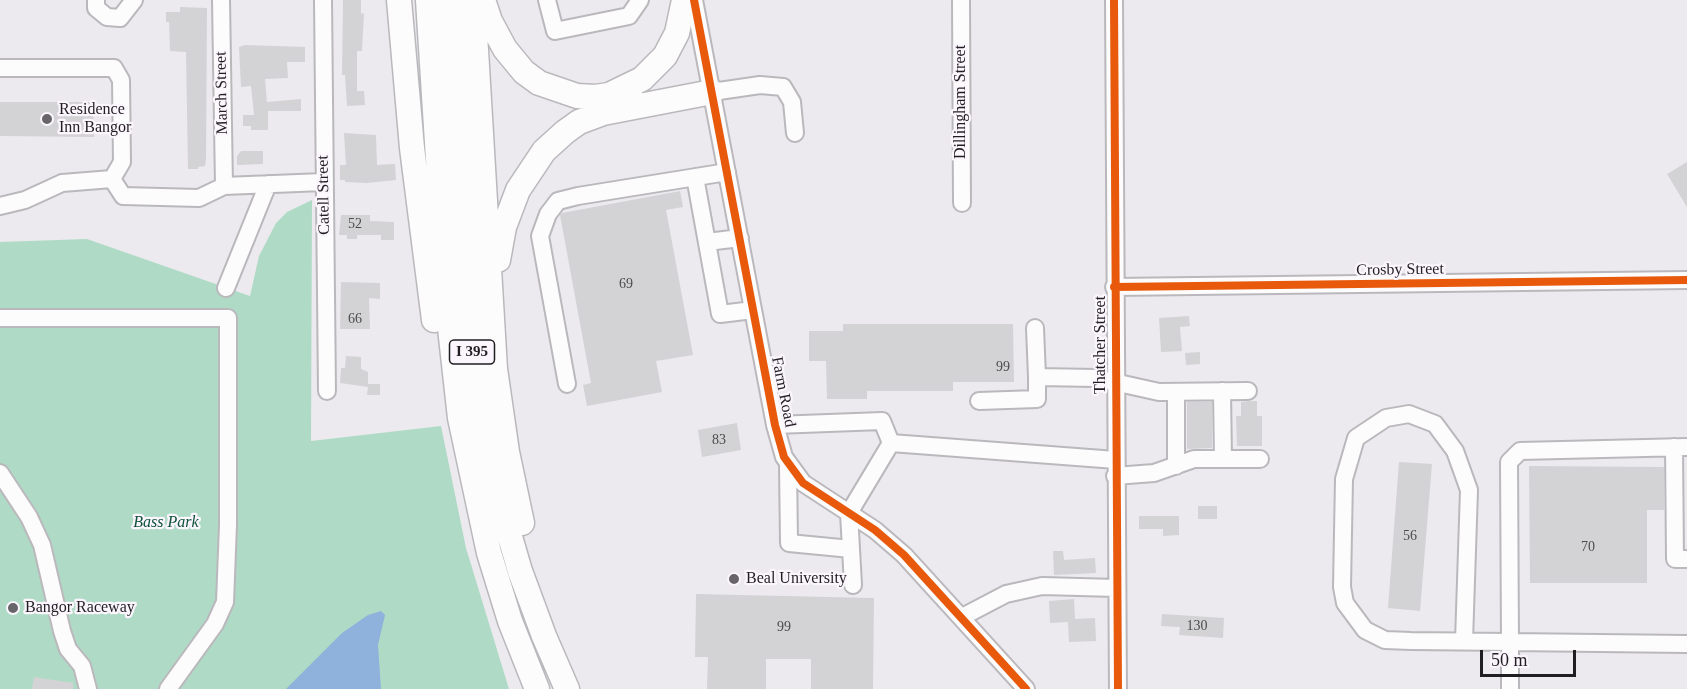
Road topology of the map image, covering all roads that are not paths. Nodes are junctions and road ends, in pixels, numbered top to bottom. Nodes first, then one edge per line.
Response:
1 (96, 0) edge
2 (134, 0) edge
3 (221, 0) edge
4 (323, 0) edge
5 (399, 0) edge
6 (428, 0) edge
7 (449, 0) edge
8 (472, 0) edge
9 (483, 0) edge
10 (547, 0) edge
11 (640, 0) edge
12 (684, 0) edge
13 (694, 0) edge
14 (961, 0) edge
15 (1114, 0) edge
16 (0, 68) edge
17 (712, 92) junction
18 (603, 96) junction
19 (795, 133) dead end
20 (727, 172) junction
21 (695, 177) junction
22 (112, 179) junction
23 (323, 182) junction
24 (268, 184) junction
25 (224, 186) junction
26 (962, 203) dead end
27 (0, 206) edge
28 (740, 238) junction
29 (707, 242) junction
30 (1687, 280) edge
31 (1114, 287) junction
32 (226, 288) dead end
33 (753, 310) junction
34 (0, 318) edge
35 (1035, 328) dead end
36 (493, 343) junction
37 (1037, 377) junction
38 (567, 384) dead end
39 (1115, 384) junction
40 (327, 391) dead end
41 (1222, 391) junction
42 (1248, 391) dead end
43 (1176, 392) junction
44 (979, 400) dead end
45 (775, 425) junction
46 (891, 443) junction
47 (1681, 447) edge
48 (1223, 459) junction
49 (1260, 459) dead end
50 (788, 465) junction
51 (1176, 466) junction
52 (1116, 468) junction
53 (0, 472) edge
54 (849, 513) junction
55 (483, 532) junction
56 (851, 549) junction
57 (1687, 559) edge
58 (853, 585) dead end
59 (1116, 588) junction
60 (962, 617) junction
61 (1464, 641) junction
62 (1510, 642) junction
63 (1687, 644) edge
64 (88, 689) edge
65 (168, 689) edge
66 (537, 689) edge
67 (569, 689) edge
68 (1026, 689) edge
69 (1118, 689) edge
70 (1510, 689) edge

1 - 2 street
3 - 25 street, March Street
4 - 23 street, Catell Street
5 - 55 highway
6 - 55 highway, I 395
7 - 67 highway, I 395
8 - 36 highway
9 - 18 highway
10 - 11 street
12 - 18 highway
13 - 17 street, Farm Road
14 - 26 street, Dillingham Street
15 - 31 street, Thatcher Street
16 - 22 street
17 - 18 highway
17 - 19 street
17 - 20 street, Farm Road
17 - 36 highway
20 - 21 street
20 - 28 street, Farm Road
21 - 29 street
21 - 38 street
22 - 25 street
22 - 27 street
23 - 24 street
23 - 40 street, Catell Street
24 - 25 street
24 - 32 street
28 - 29 street
28 - 33 street, Farm Road
29 - 33 street
30 - 31 street, Crosby Street
31 - 39 street, Thatcher Street
33 - 45 street, Farm Road
34 - 65 street
35 - 37 street
36 - 67 highway
37 - 39 street
37 - 44 street
39 - 43 street
39 - 52 street, Thatcher Street
41 - 42 street
41 - 43 street
41 - 48 street
43 - 51 street
45 - 46 street
45 - 50 street, Farm Road
46 - 52 street
46 - 54 street
47 - 57 street
47 - 62 street
48 - 49 street
48 - 51 street
50 - 54 street, Farm Road
50 - 56 street
51 - 52 street
52 - 59 street, Thatcher Street
53 - 64 street
54 - 56 street
54 - 60 street, Farm Road
55 - 66 highway, I 395
56 - 58 street
59 - 60 street
59 - 69 street, Thatcher Street
60 - 68 street, Farm Road
61 - 61 street
61 - 62 street
62 - 63 street
62 - 70 street

